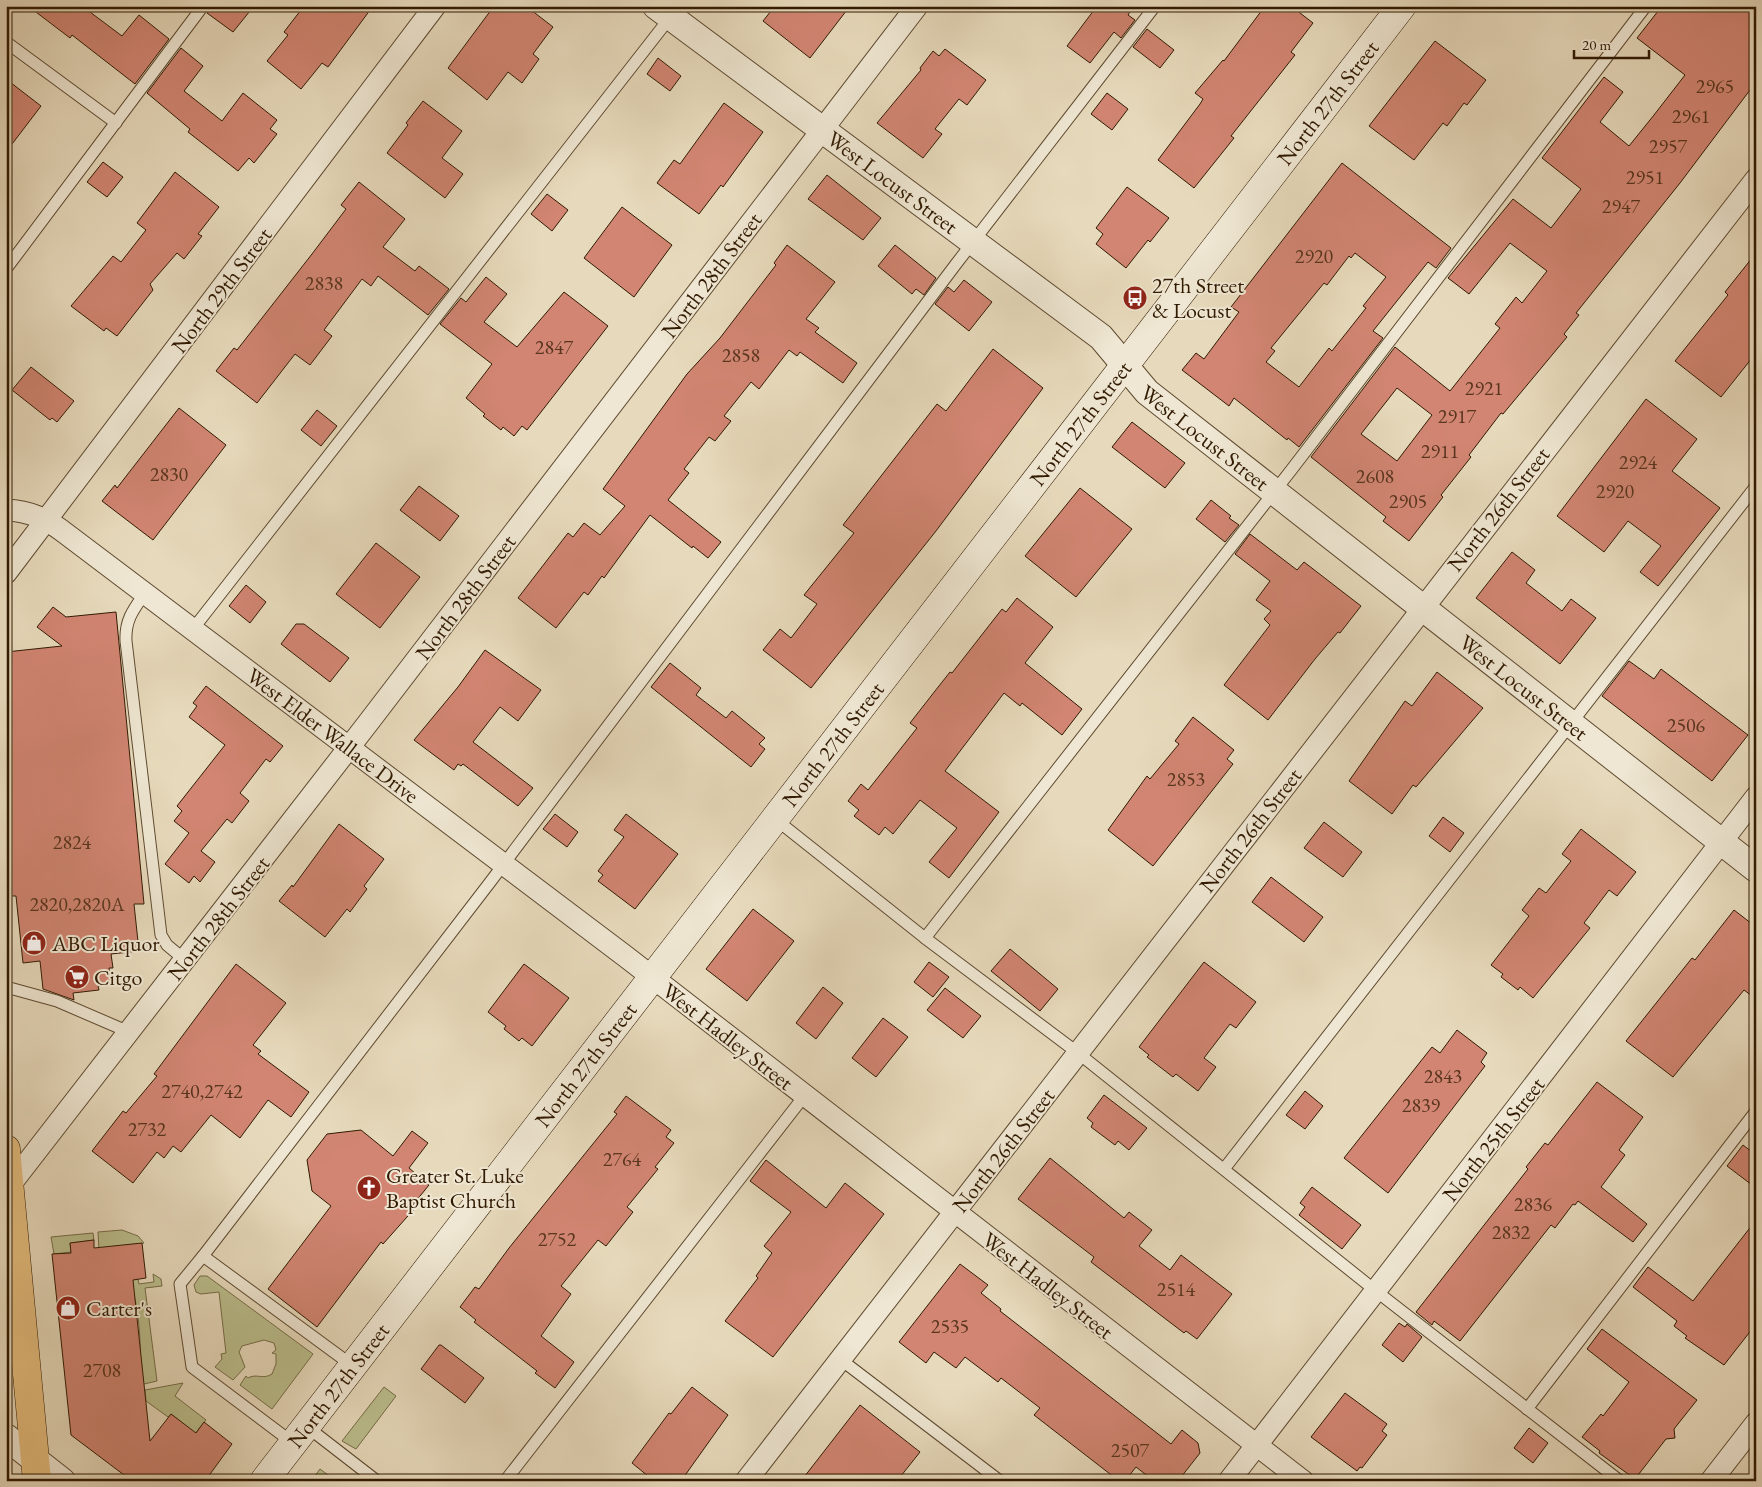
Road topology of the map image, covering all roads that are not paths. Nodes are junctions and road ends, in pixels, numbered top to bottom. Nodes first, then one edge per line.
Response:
1 (203, 6) edge
2 (436, 6) edge
3 (917, 6) edge
4 (1155, 6) edge
5 (1402, 6) edge
6 (1646, 6) edge
7 (668, 10) edge
8 (6, 42) edge
9 (116, 123) junction
10 (823, 129) junction
11 (1756, 179) edge
12 (974, 242) junction
13 (6, 269) edge
14 (1124, 364) junction
15 (1756, 486) edge
16 (1275, 491) junction
17 (6, 510) edge
18 (47, 519) junction
19 (6, 573) edge
20 (146, 593) junction
21 (1422, 607) junction
22 (193, 629) junction
23 (1569, 724) junction
24 (350, 747) junction
25 (1756, 797) edge
26 (774, 818) junction
27 (1721, 842) junction
28 (504, 864) junction
29 (1756, 869) edge
30 (925, 938) junction
31 (185, 960) junction
32 (652, 977) junction
33 (6, 987) edge
34 (129, 1032) junction
35 (1078, 1053) junction
36 (805, 1096) junction
37 (1756, 1111) edge
38 (6, 1149) edge
39 (1224, 1170) junction
40 (10, 1186) junction
41 (954, 1212) junction
42 (203, 1256) junction
43 (1376, 1291) junction
44 (840, 1359) junction
45 (352, 1366) junction
46 (1527, 1408) junction
47 (1756, 1423) edge
48 (299, 1435) junction
49 (6, 1438) edge
50 (1257, 1445) junction
51 (37, 1470) edge
52 (992, 1478) edge
53 (62, 1481) edge
54 (264, 1481) edge
55 (378, 1481) edge
56 (505, 1481) edge
57 (746, 1481) edge
58 (1229, 1481) edge
59 (1303, 1481) edge
60 (1620, 1481) edge
61 (1711, 1481) edge

1 - 9 lane
2 - 18 street, North 29th Street
3 - 10 street, North 28th Street
4 - 12 lane
5 - 14 main road, North 27th Street
6 - 16 lane
7 - 10 street, West Locust Street
7 - 22 lane
8 - 9 lane
9 - 13 lane
10 - 12 street, West Locust Street
10 - 24 street, North 28th Street
11 - 21 street, North 26th Street
12 - 14 street, West Locust Street
12 - 28 lane
14 - 16 street, West Locust Street
14 - 26 main road, North 27th Street
15 - 23 lane
16 - 21 street, West Locust Street
16 - 30 lane
17 - 18 street, West Elder Wallace Drive
18 - 19 street, North 29th Street
18 - 20 street, West Elder Wallace Drive
20 - 22 street, West Elder Wallace Drive
20 - 31 lane
21 - 23 street, West Locust Street
21 - 35 street, North 26th Street
22 - 24 street, West Elder Wallace Drive
23 - 27 street, West Locust Street
23 - 39 lane
24 - 28 street, West Elder Wallace Drive
24 - 31 street, North 28th Street
25 - 27 street, North 25th Street
26 - 30 lane
26 - 32 main road, North 27th Street
27 - 29 street, West Locust Street
27 - 43 street, North 25th Street
28 - 32 street, West Elder Wallace Drive
28 - 42 lane
30 - 35 lane
31 - 34 street, North 28th Street
32 - 36 street, West Hadley Street
32 - 45 main road, North 27th Street
33 - 34 lane
34 - 40 street, North 28th Street
35 - 39 lane
35 - 41 street, North 26th Street
36 - 41 street, West Hadley Street
36 - 56 lane
37 - 46 lane
38 - 40 main road
39 - 43 lane
40 - 51 main road
41 - 44 street, North 26th Street
41 - 50 street, West Hadley Street
42 - 45 lane
42 - 48 lane
43 - 46 lane
43 - 50 street, North 25th Street
44 - 52 lane
44 - 57 street, North 26th Street
45 - 48 main road, North 27th Street
46 - 60 lane
47 - 61 street
48 - 54 main road, North 27th Street
48 - 55 lane
49 - 51 street
50 - 58 street, North 25th Street
50 - 59 street, West Hadley Street
51 - 53 street

